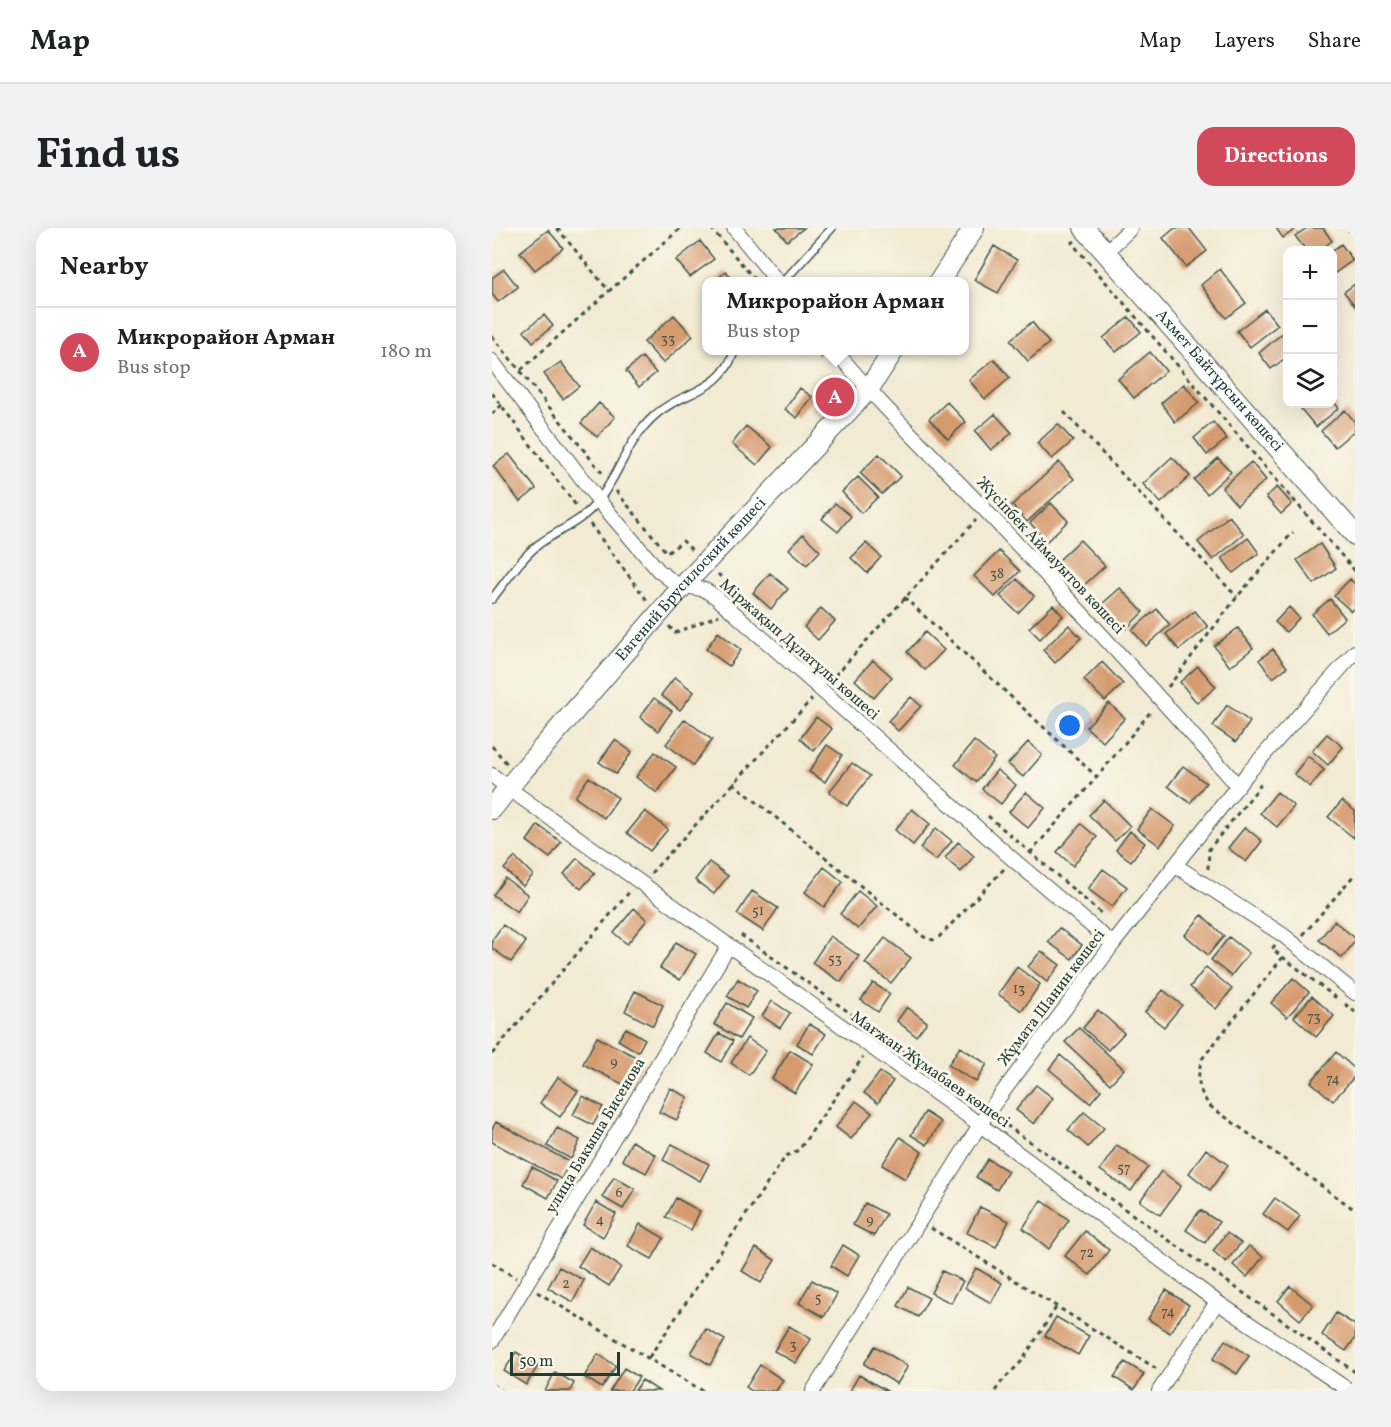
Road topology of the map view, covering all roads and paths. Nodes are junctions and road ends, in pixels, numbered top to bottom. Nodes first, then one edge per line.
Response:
1 (557, 228) edge
2 (681, 228) edge
3 (711, 228) edge
4 (734, 228) edge
5 (832, 228) edge
6 (974, 228) edge
7 (1131, 228) edge
8 (1347, 228) edge
9 (1085, 229) edge
10 (1355, 238) edge
11 (1105, 253) junction
12 (753, 277) edge
13 (774, 277) edge
14 (788, 277) edge
15 (942, 277) edge
16 (609, 291) junction
17 (492, 336) edge
18 (733, 355) edge
19 (829, 355) edge
20 (891, 355) edge
21 (492, 361) edge
22 (520, 370) junction
23 (508, 381) junction
24 (868, 390) junction
25 (492, 393) edge
26 (517, 393) junction
27 (502, 405) junction
28 (1064, 412) dead end
29 (492, 414) edge
30 (609, 482) junction
31 (599, 501) junction
32 (985, 510) junction
33 (584, 516) junction
34 (1293, 532) dead end
35 (1355, 535) edge
36 (706, 562) junction
37 (1355, 571) edge
38 (683, 586) junction
39 (904, 597) junction
40 (1237, 597) junction
41 (492, 600) edge
42 (721, 614) dead end
43 (658, 615) junction
44 (763, 618) dead end
45 (1355, 652) edge
46 (820, 690) junction
47 (1161, 699) junction
48 (492, 746) edge
49 (1247, 774) junction
50 (492, 775) edge
51 (1097, 777) junction
52 (513, 782) junction
53 (733, 783) junction
54 (1238, 786) junction
55 (492, 809) edge
56 (987, 816) dead end
57 (1031, 853) junction
58 (1016, 862) junction
59 (643, 865) dead end
60 (1176, 866) junction
61 (652, 872) junction
62 (1355, 874) edge
63 (1216, 875) dead end
64 (638, 882) junction
65 (1123, 932) junction
66 (737, 933) dead end
67 (1283, 935) junction
68 (1113, 944) junction
69 (1293, 946) junction
70 (728, 947) junction
71 (1283, 957) junction
72 (1355, 993) edge
73 (1355, 1012) edge
74 (870, 1047) junction
75 (492, 1054) edge
76 (942, 1079) dead end
77 (988, 1112) junction
78 (979, 1124) junction
79 (1355, 1209) edge
80 (919, 1220) junction
81 (492, 1263) edge
82 (526, 1284) junction
83 (1217, 1302) junction
84 (1057, 1306) junction
85 (492, 1341) edge
86 (649, 1357) junction
87 (1355, 1372) edge
88 (1168, 1376) junction
89 (492, 1385) edge
90 (502, 1391) edge
91 (703, 1391) edge
92 (813, 1391) edge
93 (995, 1391) edge
94 (1159, 1391) edge
95 (1350, 1391) edge

1 - 16 path
2 - 16 path
3 - 12 path
4 - 13 street
5 - 14 lane
6 - 15 main road
7 - 11 street
8 - 10 path
9 - 11 main road, Ахмет Байтұрсын көшесі
9 - 37 path
11 - 35 main road, Ахмет Байтұрсын көшесі
16 - 22 path
17 - 22 path
18 - 30 lane
19 - 24 street, Жүсіпбек Аймауытов көшесі
20 - 24 main road, Евгений Брусилоский көшесі
21 - 23 street, Міржақып Дұлатұлы көшесі
22 - 23 path
22 - 30 path
23 - 26 street, Міржақып Дұлатұлы көшесі
24 - 32 street, Жүсіпбек Аймауытов көшесі
24 - 36 main road, Евгений Брусилоский көшесі
25 - 27 path
26 - 27 path
26 - 31 street, Міржақып Дұлатұлы көшесі
27 - 29 path
27 - 33 path
28 - 40 path
30 - 31 lane
30 - 36 path
31 - 33 lane
31 - 38 street, Міржақып Дұлатұлы көшесі
32 - 39 path
32 - 47 street, Жүсіпбек Аймауытов көшесі
33 - 41 lane
33 - 43 path
34 - 40 path
36 - 38 main road, Евгений Брусилоский көшесі
36 - 44 path
38 - 43 main road, Евгений Брусилоский көшесі
38 - 46 street, Міржақып Дұлатұлы көшесі
39 - 46 path
39 - 51 path
40 - 47 path
42 - 43 path
43 - 52 main road, Евгений Брусилоский көшесі
45 - 49 street, Жұмата Шанин көшесі
46 - 53 path
46 - 58 street, Міржақып Дұлатұлы көшесі
47 - 51 path
47 - 54 street, Жүсіпбек Аймауытов көшесі
48 - 52 path
49 - 54 street, Жұмата Шанин көшесі
49 - 63 path
50 - 52 street, Мағжан Жұмабаев көшесі
51 - 57 path
52 - 55 main road, Евгений Брусилоский көшесі
52 - 64 street, Мағжан Жұмабаев көшесі
53 - 58 path
53 - 61 path
54 - 60 street, Жұмата Шанин көшесі
56 - 57 path
57 - 58 path
57 - 65 path
58 - 68 street, Міржақып Дұлатұлы көшесі
59 - 61 path
60 - 65 street, Жұмата Шанин көшесі
60 - 67 street
61 - 64 path
62 - 69 path
64 - 70 street, Мағжан Жұмабаев көшесі
64 - 75 path
65 - 68 street, Жұмата Шанин көшесі
66 - 76 path
67 - 69 street
67 - 71 path
68 - 77 street, Жұмата Шанин көшесі
69 - 71 path
69 - 72 street
70 - 74 street, Мағжан Жұмабаев көшесі
70 - 82 street, улица Бакыша Бисенова
71 - 73 path
71 - 79 path
74 - 78 street, Мағжан Жұмабаев көшесі
74 - 86 path
77 - 78 street, Жұмата Шанин көшесі
77 - 87 path
78 - 80 street, Жұмата Шанин көшесі
78 - 83 street, Мағжан Жұмабаев көшесі
80 - 84 path
80 - 92 street, Жұмата Шанин көшесі
81 - 82 path
82 - 85 street, улица Бакыша Бисенова
82 - 86 path
83 - 88 street
83 - 95 street, Мағжан Жұмабаев көшесі
84 - 88 path
84 - 93 path
86 - 91 path
88 - 94 street
89 - 90 path

